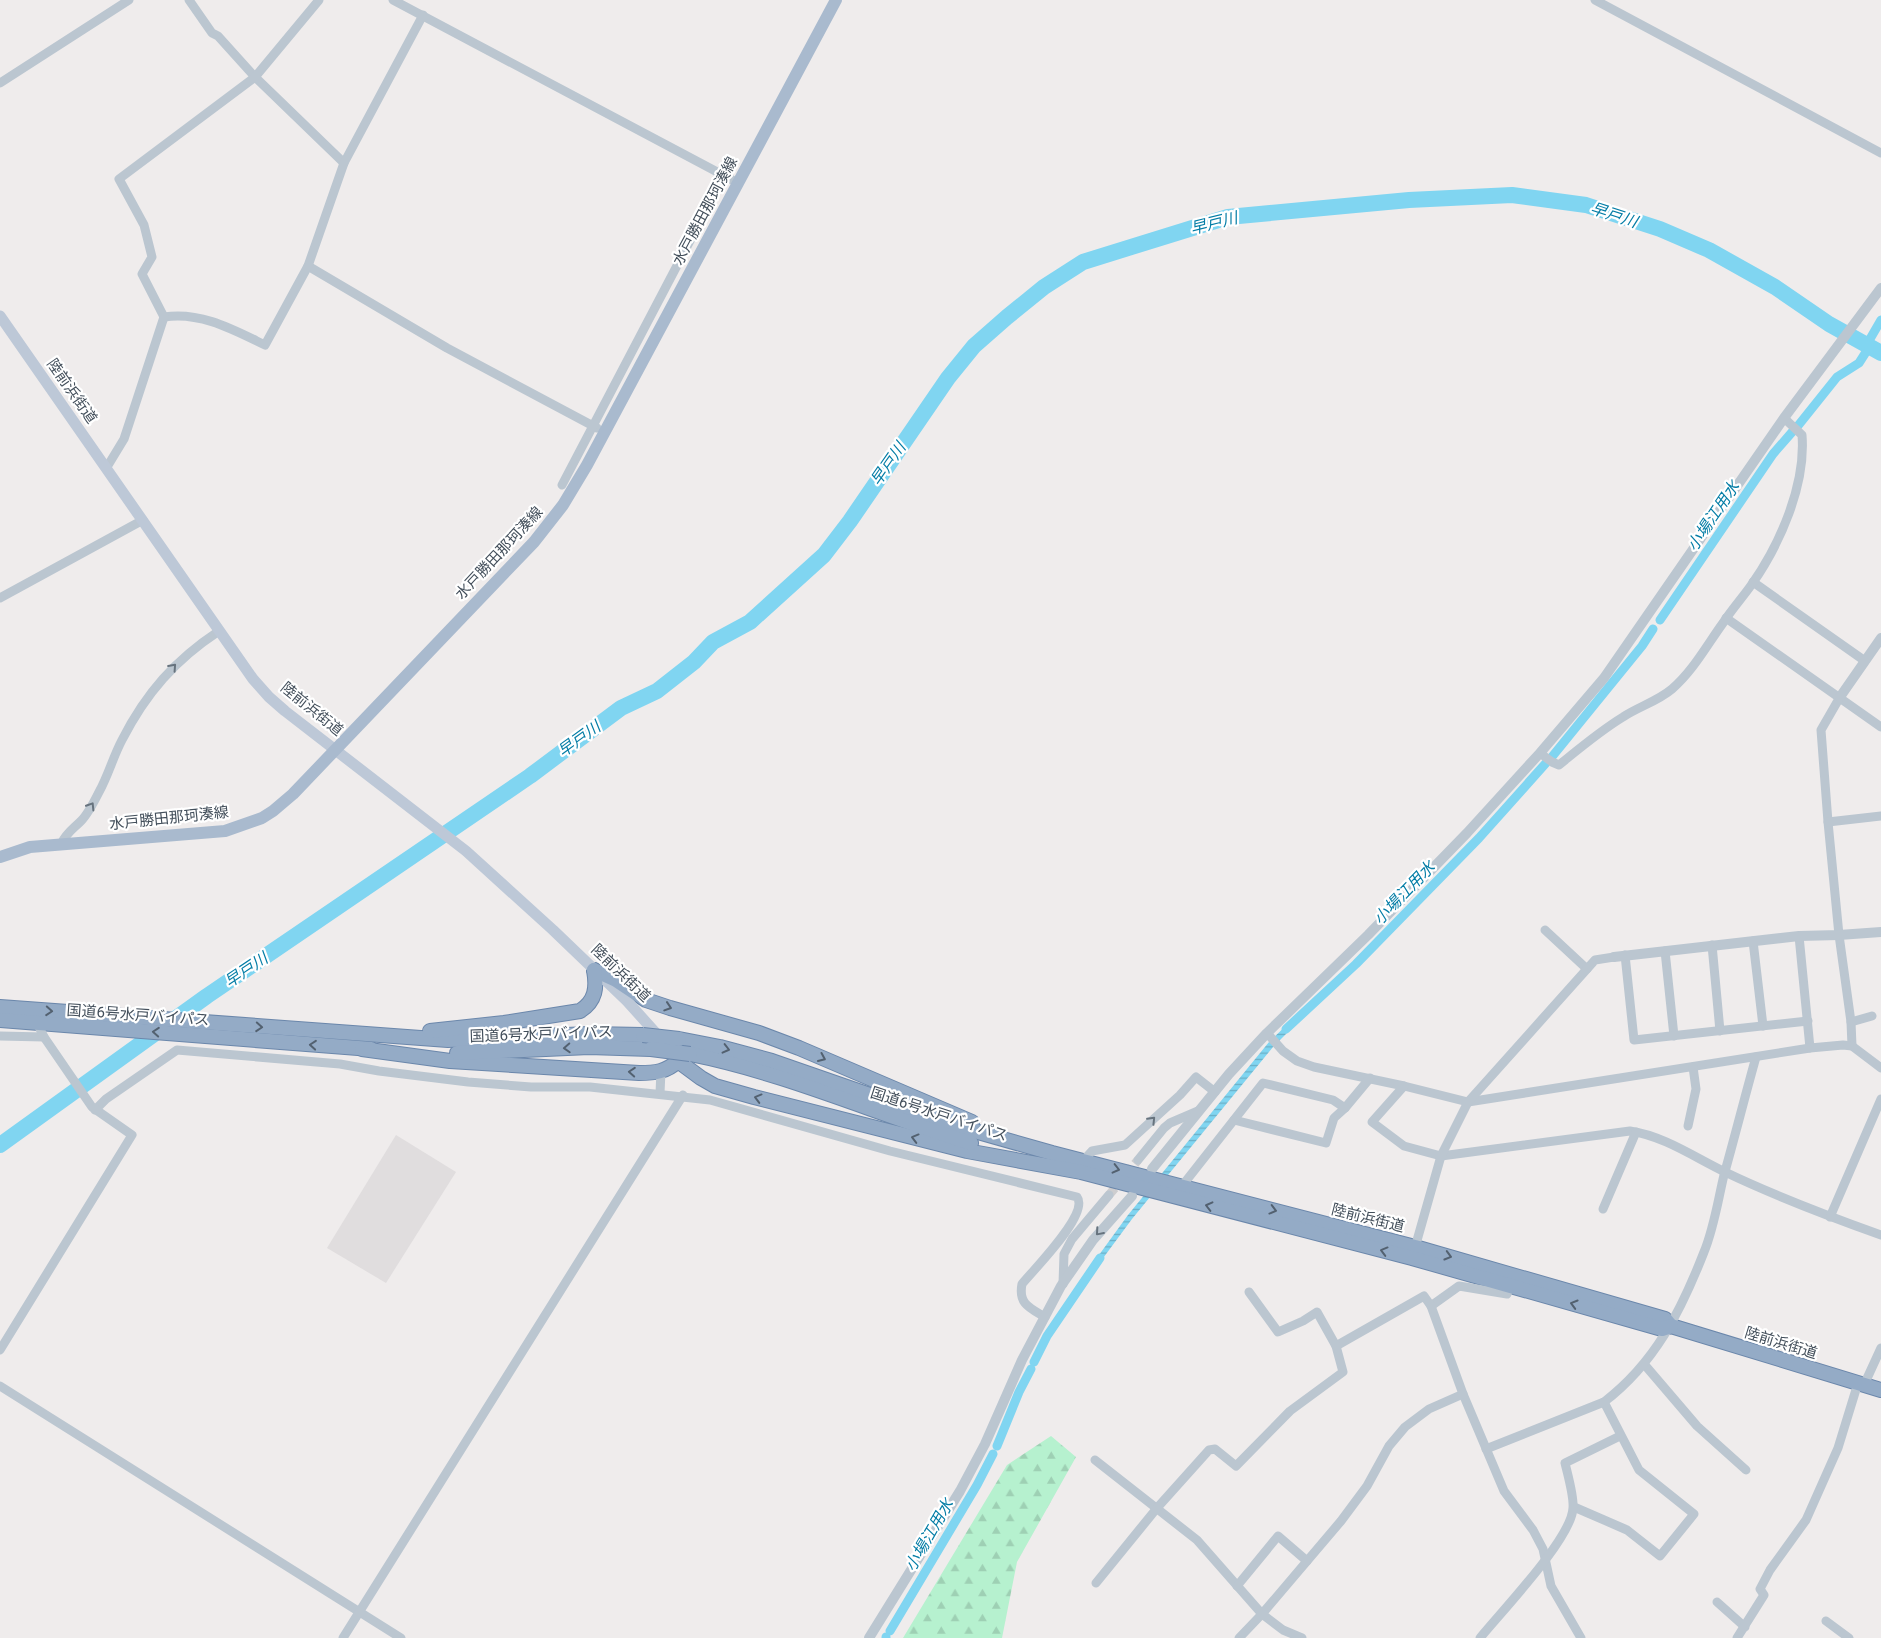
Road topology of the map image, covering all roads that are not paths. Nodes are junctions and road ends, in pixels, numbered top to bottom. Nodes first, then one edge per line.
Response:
1 (129, 0) edge
2 (189, 0) edge
3 (319, 0) edge
4 (393, 0) edge
5 (836, 0) edge
6 (1595, 0) edge
7 (423, 15) junction
8 (255, 77) junction
9 (0, 83) edge
10 (1881, 153) edge
11 (344, 163) junction
12 (724, 176) junction
13 (738, 183) junction
14 (308, 266) junction
15 (1881, 288) edge
16 (0, 316) edge
17 (164, 318) junction
18 (1784, 418) junction
19 (592, 426) junction
20 (605, 431) junction
21 (107, 467) junction
22 (562, 485) dead end
23 (143, 520) junction
24 (1753, 582) junction
25 (0, 598) edge
26 (1726, 618) junction
27 (219, 630) junction
28 (1881, 638) edge
29 (1865, 661) junction
30 (1840, 698) junction
31 (1881, 727) edge
32 (335, 749) junction
33 (1540, 753) junction
34 (1881, 816) edge
35 (1828, 822) junction
36 (61, 844) junction
37 (0, 857) edge
38 (1545, 930) dead end
39 (1881, 932) edge
40 (1799, 936) junction
41 (1839, 936) junction
42 (1753, 941) junction
43 (1712, 945) junction
44 (1665, 951) junction
45 (1619, 956) junction
46 (1587, 969) junction
47 (594, 970) junction
48 (0, 1007) edge
49 (1872, 1016) dead end
50 (0, 1020) edge
51 (1808, 1021) junction
52 (1851, 1022) junction
53 (37, 1023) junction
54 (1763, 1026) junction
55 (1720, 1030) junction
56 (1267, 1034) junction
57 (0, 1036) edge
58 (374, 1036) junction
59 (1674, 1036) junction
60 (44, 1037) junction
61 (1852, 1046) junction
62 (1810, 1048) junction
63 (362, 1049) junction
64 (1756, 1057) junction
65 (684, 1058) junction
66 (1693, 1067) junction
67 (1881, 1068) edge
68 (661, 1071) junction
69 (1370, 1078) junction
70 (715, 1086) junction
71 (1404, 1086) junction
72 (1215, 1092) junction
73 (660, 1094) junction
74 (683, 1095) junction
75 (1881, 1099) edge
76 (710, 1100) junction
77 (1468, 1102) junction
78 (94, 1108) junction
79 (1346, 1108) junction
80 (1199, 1111) junction
81 (1234, 1120) junction
82 (1688, 1126) dead end
83 (1636, 1132) junction
84 (1052, 1153) junction
85 (1441, 1156) junction
86 (1138, 1160) tunnel mouth
87 (1083, 1161) junction
88 (1066, 1169) junction
89 (1152, 1170) dead end
90 (1725, 1172) junction
91 (1182, 1186) junction
92 (1109, 1196) tunnel mouth
93 (1132, 1196) dead end
94 (1604, 1209) dead end
95 (1830, 1217) junction
96 (1881, 1235) edge
97 (1413, 1252) junction
98 (1063, 1284) junction
99 (1510, 1285) junction
100 (1250, 1292) dead end
101 (1431, 1306) junction
102 (1045, 1317) junction
103 (1671, 1326) junction
104 (1336, 1346) junction
105 (1881, 1348) edge
106 (0, 1350) edge
107 (1644, 1364) junction
108 (1861, 1384) junction
109 (0, 1386) edge
110 (1881, 1390) edge
111 (1463, 1394) junction
112 (1604, 1402) junction
113 (1620, 1436) junction
114 (1486, 1449) junction
115 (1095, 1460) dead end
116 (1746, 1470) dead end
117 (1157, 1508) junction
118 (1574, 1508) junction
119 (1546, 1559) junction
120 (1307, 1561) junction
121 (1096, 1583) dead end
122 (1237, 1586) junction
123 (1717, 1602) dead end
124 (359, 1612) junction
125 (1262, 1614) junction
126 (1826, 1621) dead end
127 (1745, 1627) junction
128 (343, 1638) edge
129 (401, 1638) edge
130 (869, 1638) edge
131 (1239, 1638) edge
132 (1302, 1638) edge
133 (1480, 1638) edge
134 (1581, 1638) edge
135 (1737, 1638) edge
136 (1849, 1638) edge

1 - 9 street
2 - 8 street
3 - 8 street
4 - 7 street
5 - 13 main road, 水戸勝田那珂湊線
6 - 10 street
7 - 11 street
7 - 12 street
8 - 11 street
8 - 17 street
11 - 14 street
12 - 13 street
12 - 19 street
13 - 20 main road, 水戸勝田那珂湊線
14 - 17 street
14 - 19 street
15 - 18 street
16 - 21 main road, 陸前浜街道
17 - 21 street
18 - 24 street
18 - 33 street
19 - 20 street
19 - 22 street
20 - 32 main road, 水戸勝田那珂湊線
21 - 23 main road, 陸前浜街道
23 - 25 street
23 - 27 main road, 陸前浜街道
24 - 26 street
24 - 29 street
26 - 30 street
26 - 33 street
27 - 32 main road, 陸前浜街道
36 -> 27 street
28 - 29 street
29 - 30 street
30 - 31 street
30 - 35 street
32 - 36 main road, 水戸勝田那珂湊線
32 - 47 main road, 陸前浜街道
33 - 56 street
34 - 35 street
35 - 41 street
36 - 37 main road, 水戸勝田那珂湊線
38 - 46 street
39 - 41 street
40 - 41 street
40 - 42 street
40 - 51 street
41 - 52 street
42 - 43 street
42 - 54 street
43 - 44 street
43 - 55 street
44 - 45 street
44 - 59 street
45 - 46 street
45 - 59 street
46 - 77 street
47 - 58 highway
47 - 65 main road, 陸前浜街道
47 -> 84 highway
48 -> 58 highway, 国道6号水戸バイパス
49 - 52 street
50 - 53 highway, 国道6号水戸バイパス
51 - 54 street
51 - 62 street
52 - 61 street
53 - 60 street
63 -> 53 highway, 国道6号水戸バイパス
54 - 55 street
55 - 59 street
56 - 69 street
56 - 72 street
57 - 60 street
58 -> 84 highway, 国道6号水戸バイパス, bridge
60 - 78 street
61 - 62 street
61 - 67 street
62 - 64 street
65 -> 63 highway, 国道6号水戸バイパス, bridge
68 -> 63 highway
64 - 66 street
64 - 90 street
65 - 68 highway
65 - 70 highway
65 - 88 highway, 国道6号水戸バイパス
66 - 77 street
66 - 82 street
68 - 73 street
69 - 71 street
69 - 79 street
70 - 76 street
88 -> 70 highway
71 - 77 street
71 - 85 street
72 - 80 street
87 -> 72 street
73 - 74 street
73 - 78 street
74 - 76 street
74 - 124 street
75 - 95 street
76 - 102 street
77 - 85 street
78 - 106 street
79 - 81 street
79 - 81 street
80 - 86 street
80 - 89 street
81 - 91 street
83 - 85 street
83 - 90 street
83 - 94 street
84 - 87 highway, 陸前浜街道
85 - 97 street
87 -> 91 highway, 陸前浜街道
97 -> 88 highway, 陸前浜街道
90 - 95 street
90 - 103 street
91 -> 97 highway, 陸前浜街道
92 - 98 street
93 -> 98 street
95 - 96 street
97 - 99 highway, 陸前浜街道
97 -> 103 highway, 陸前浜街道
98 - 102 street
99 - 101 street
103 -> 99 highway, 陸前浜街道
100 - 104 street
101 - 104 street
101 - 111 street
102 - 130 street
103 - 107 street
103 - 108 highway, 陸前浜街道
104 - 117 street
105 - 108 street
107 - 112 street
107 - 116 street
108 - 110 highway, 陸前浜街道
108 - 127 street
109 - 124 street
111 - 114 street
111 - 120 street
112 - 113 street
112 - 114 street
113 - 118 street
113 - 118 street
114 - 119 street
115 - 117 street
117 - 121 street
117 - 122 street
118 - 119 street
119 - 133 street
119 - 134 street
120 - 122 street
120 - 125 street
122 - 125 street
123 - 127 street
124 - 128 street
124 - 129 street
125 - 131 street
125 - 132 street
126 - 136 street
127 - 135 street

